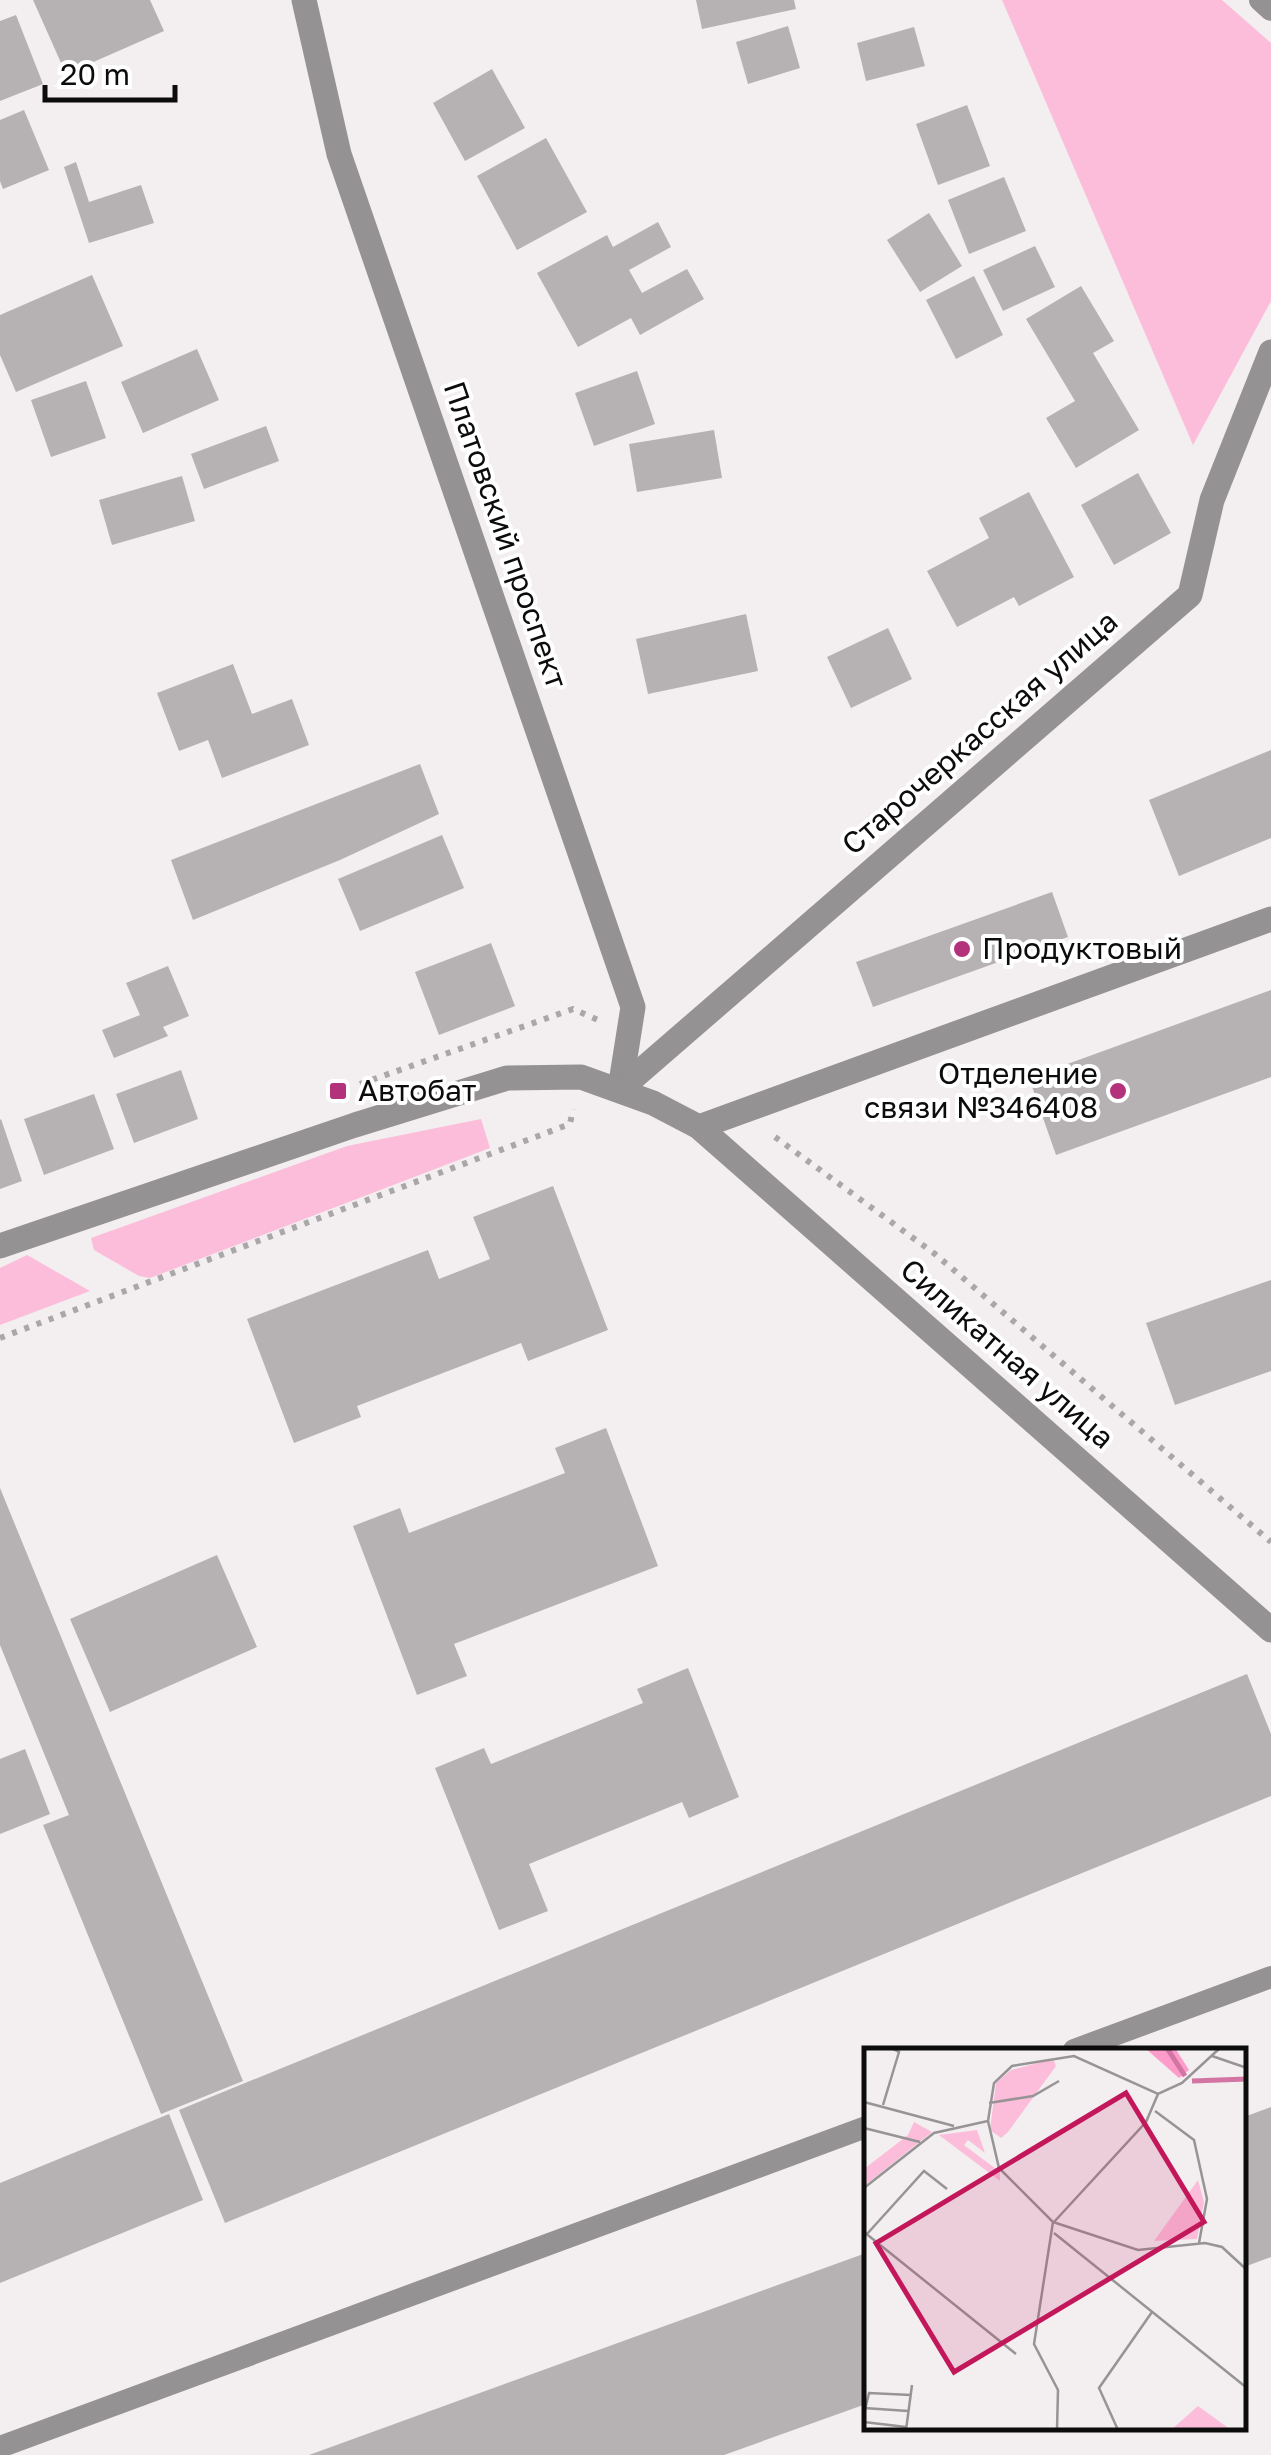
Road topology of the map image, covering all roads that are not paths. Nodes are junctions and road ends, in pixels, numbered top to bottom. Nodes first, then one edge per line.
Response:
1 (304, 0) edge
2 (1260, 0) edge
3 (1271, 10) edge
4 (1271, 352) edge
5 (1271, 920) edge
6 (620, 1090) junction
7 (700, 1128) junction
8 (0, 1246) edge
9 (1271, 1630) edge
10 (1271, 1977) edge
11 (1079, 2048) edge
12 (864, 2128) edge
13 (0, 2447) edge

1 - 6 street, Платовский проспект
2 - 3 lane
4 - 6 street, Старочеркасская улица
5 - 7 street
6 - 7 street, Силикатная улица
6 - 8 street, Силикатная улица
7 - 9 street, Силикатная улица
10 - 11 lane
12 - 13 lane

